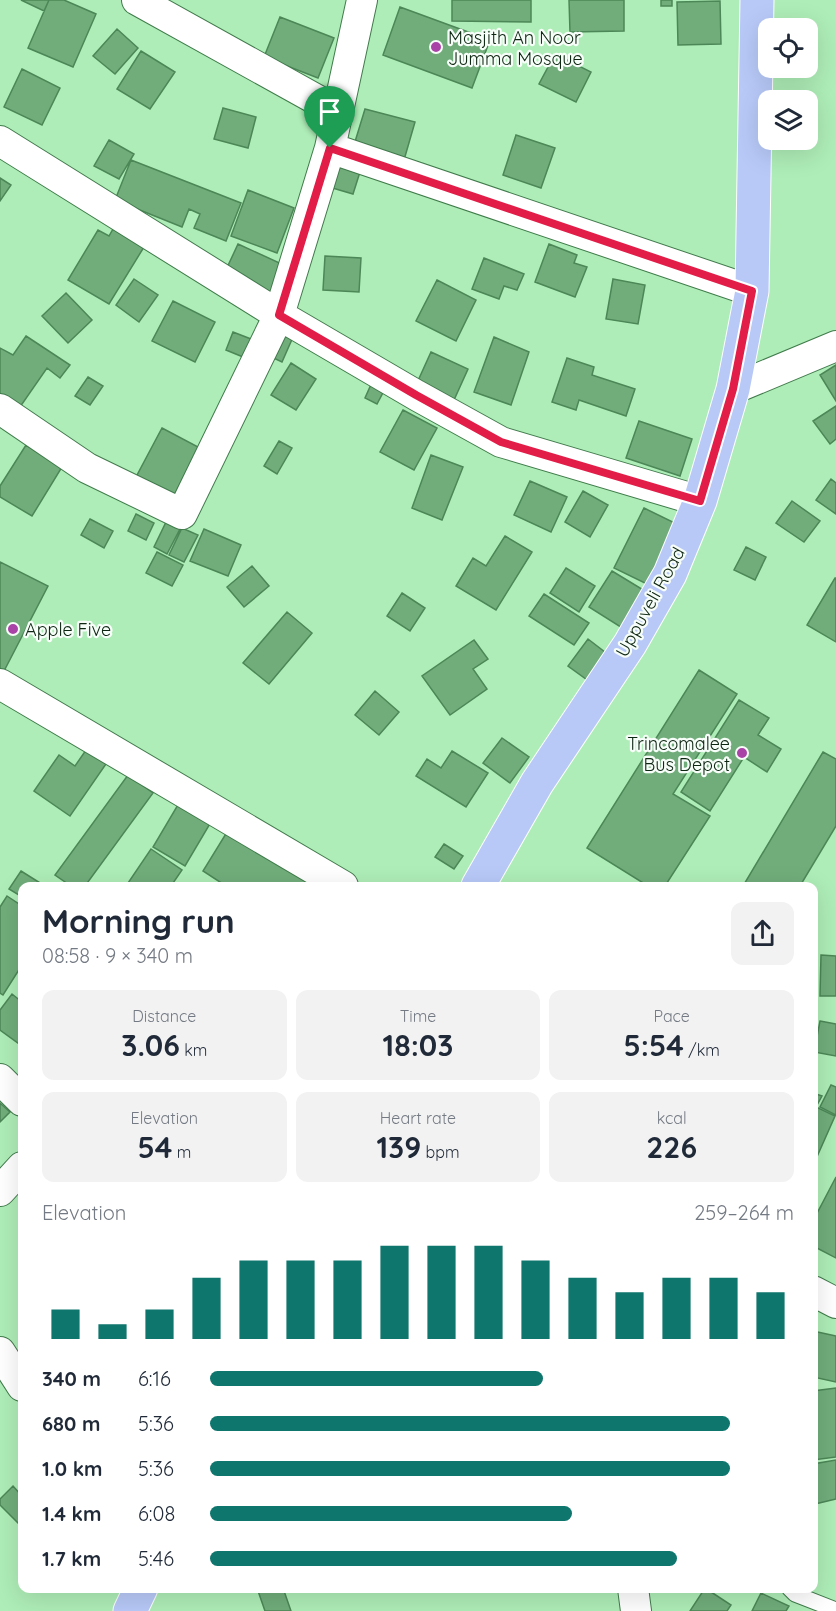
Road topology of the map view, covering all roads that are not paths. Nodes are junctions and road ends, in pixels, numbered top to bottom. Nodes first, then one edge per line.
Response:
1 (138, 0) edge
2 (362, 0) edge
3 (757, 0) edge
4 (337, 111) junction
5 (0, 141) edge
6 (330, 148) junction
7 (752, 291) junction
8 (279, 315) junction
9 (836, 346) edge
10 (733, 389) junction
11 (0, 409) edge
12 (700, 501) junction
13 (0, 684) edge
14 (336, 882) edge
15 (480, 882) edge
16 (0, 1079) edge
17 (18, 1097) edge
18 (18, 1171) edge
19 (0, 1191) edge
20 (818, 1294) edge
21 (836, 1303) edge
22 (0, 1352) edge
23 (18, 1380) edge
24 (139, 1593) edge
25 (634, 1593) edge
26 (794, 1593) edge
27 (836, 1610) edge
28 (130, 1611) edge
29 (636, 1611) edge

1 - 4 street
2 - 4 street
3 - 7 main road, Uppuveli Road
4 - 6 street
5 - 8 street
6 - 7 street
6 - 8 street
7 - 10 main road, Uppuveli Road
8 - 11 street
8 - 12 street
9 - 10 street
10 - 12 main road, Uppuveli Road
12 - 15 main road, Uppuveli Road
13 - 14 street
16 - 17 street
18 - 19 street
20 - 21 street
22 - 23 street
24 - 28 main road
25 - 29 street
26 - 27 lane

